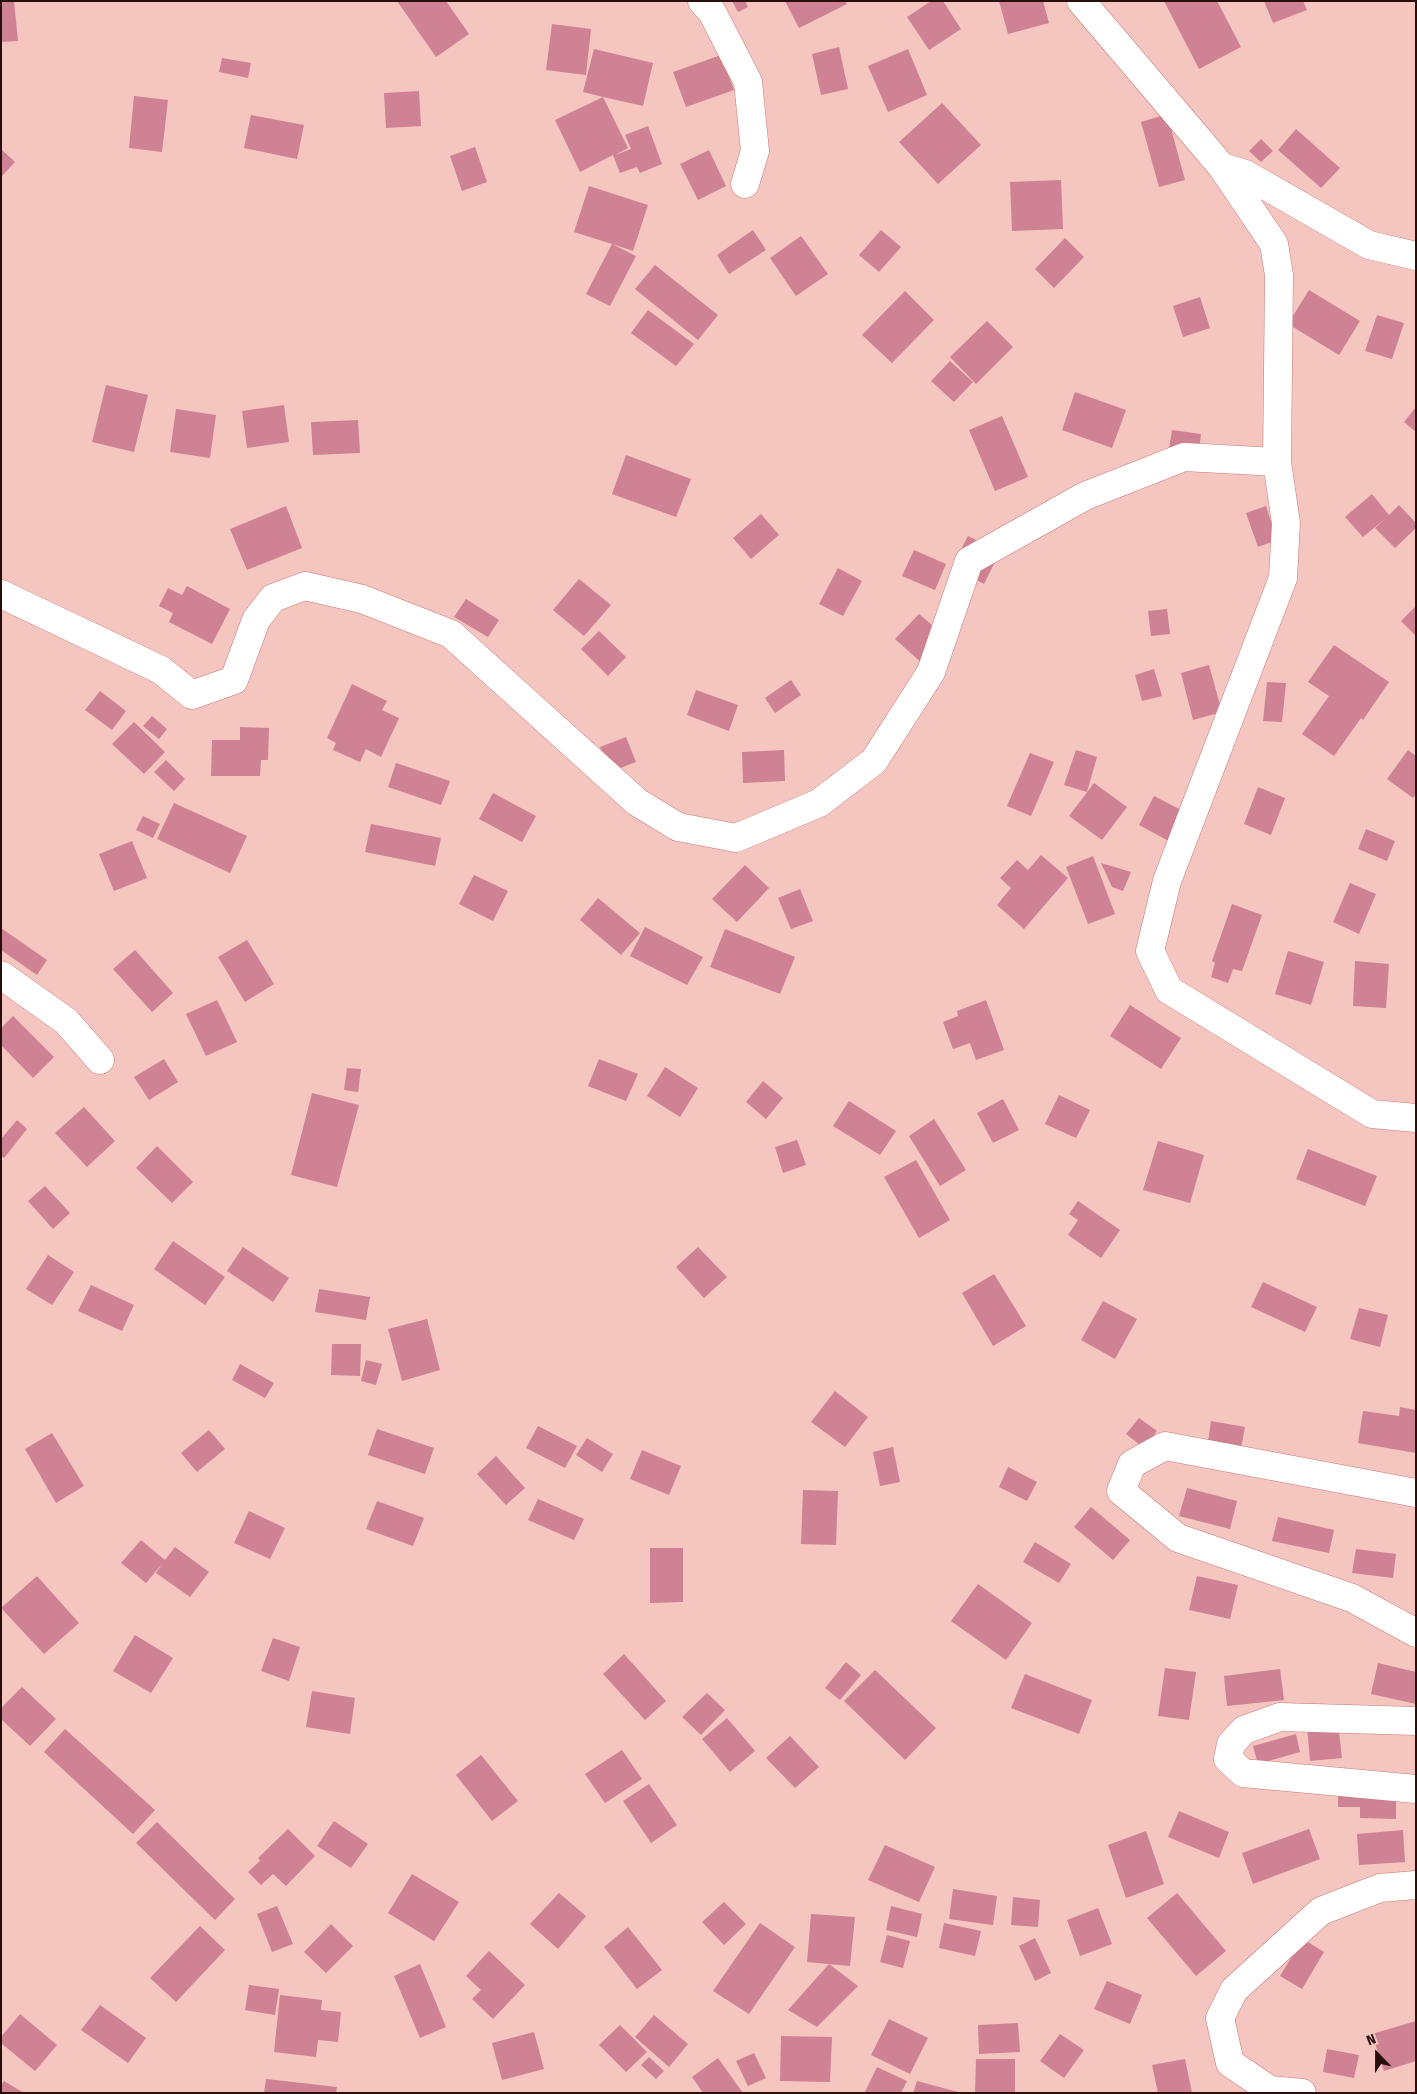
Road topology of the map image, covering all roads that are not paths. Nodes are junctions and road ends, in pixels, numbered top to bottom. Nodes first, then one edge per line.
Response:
1 (702, 1) edge
2 (1081, 1) edge
3 (1222, 167) junction
4 (745, 184) dead end
5 (1416, 256) edge
6 (1277, 462) junction
7 (1, 594) edge
8 (1, 975) edge
9 (100, 1060) dead end
10 (1416, 1118) edge
11 (1416, 1493) edge
12 (1416, 1633) edge
13 (1416, 1721) edge
14 (1416, 1789) edge
15 (1416, 1885) edge
16 (1302, 2093) edge

1 - 4 street
2 - 3 street
3 - 5 street
3 - 6 street
6 - 7 street
6 - 10 street
8 - 9 street
11 - 12 street
13 - 14 street
15 - 16 street

